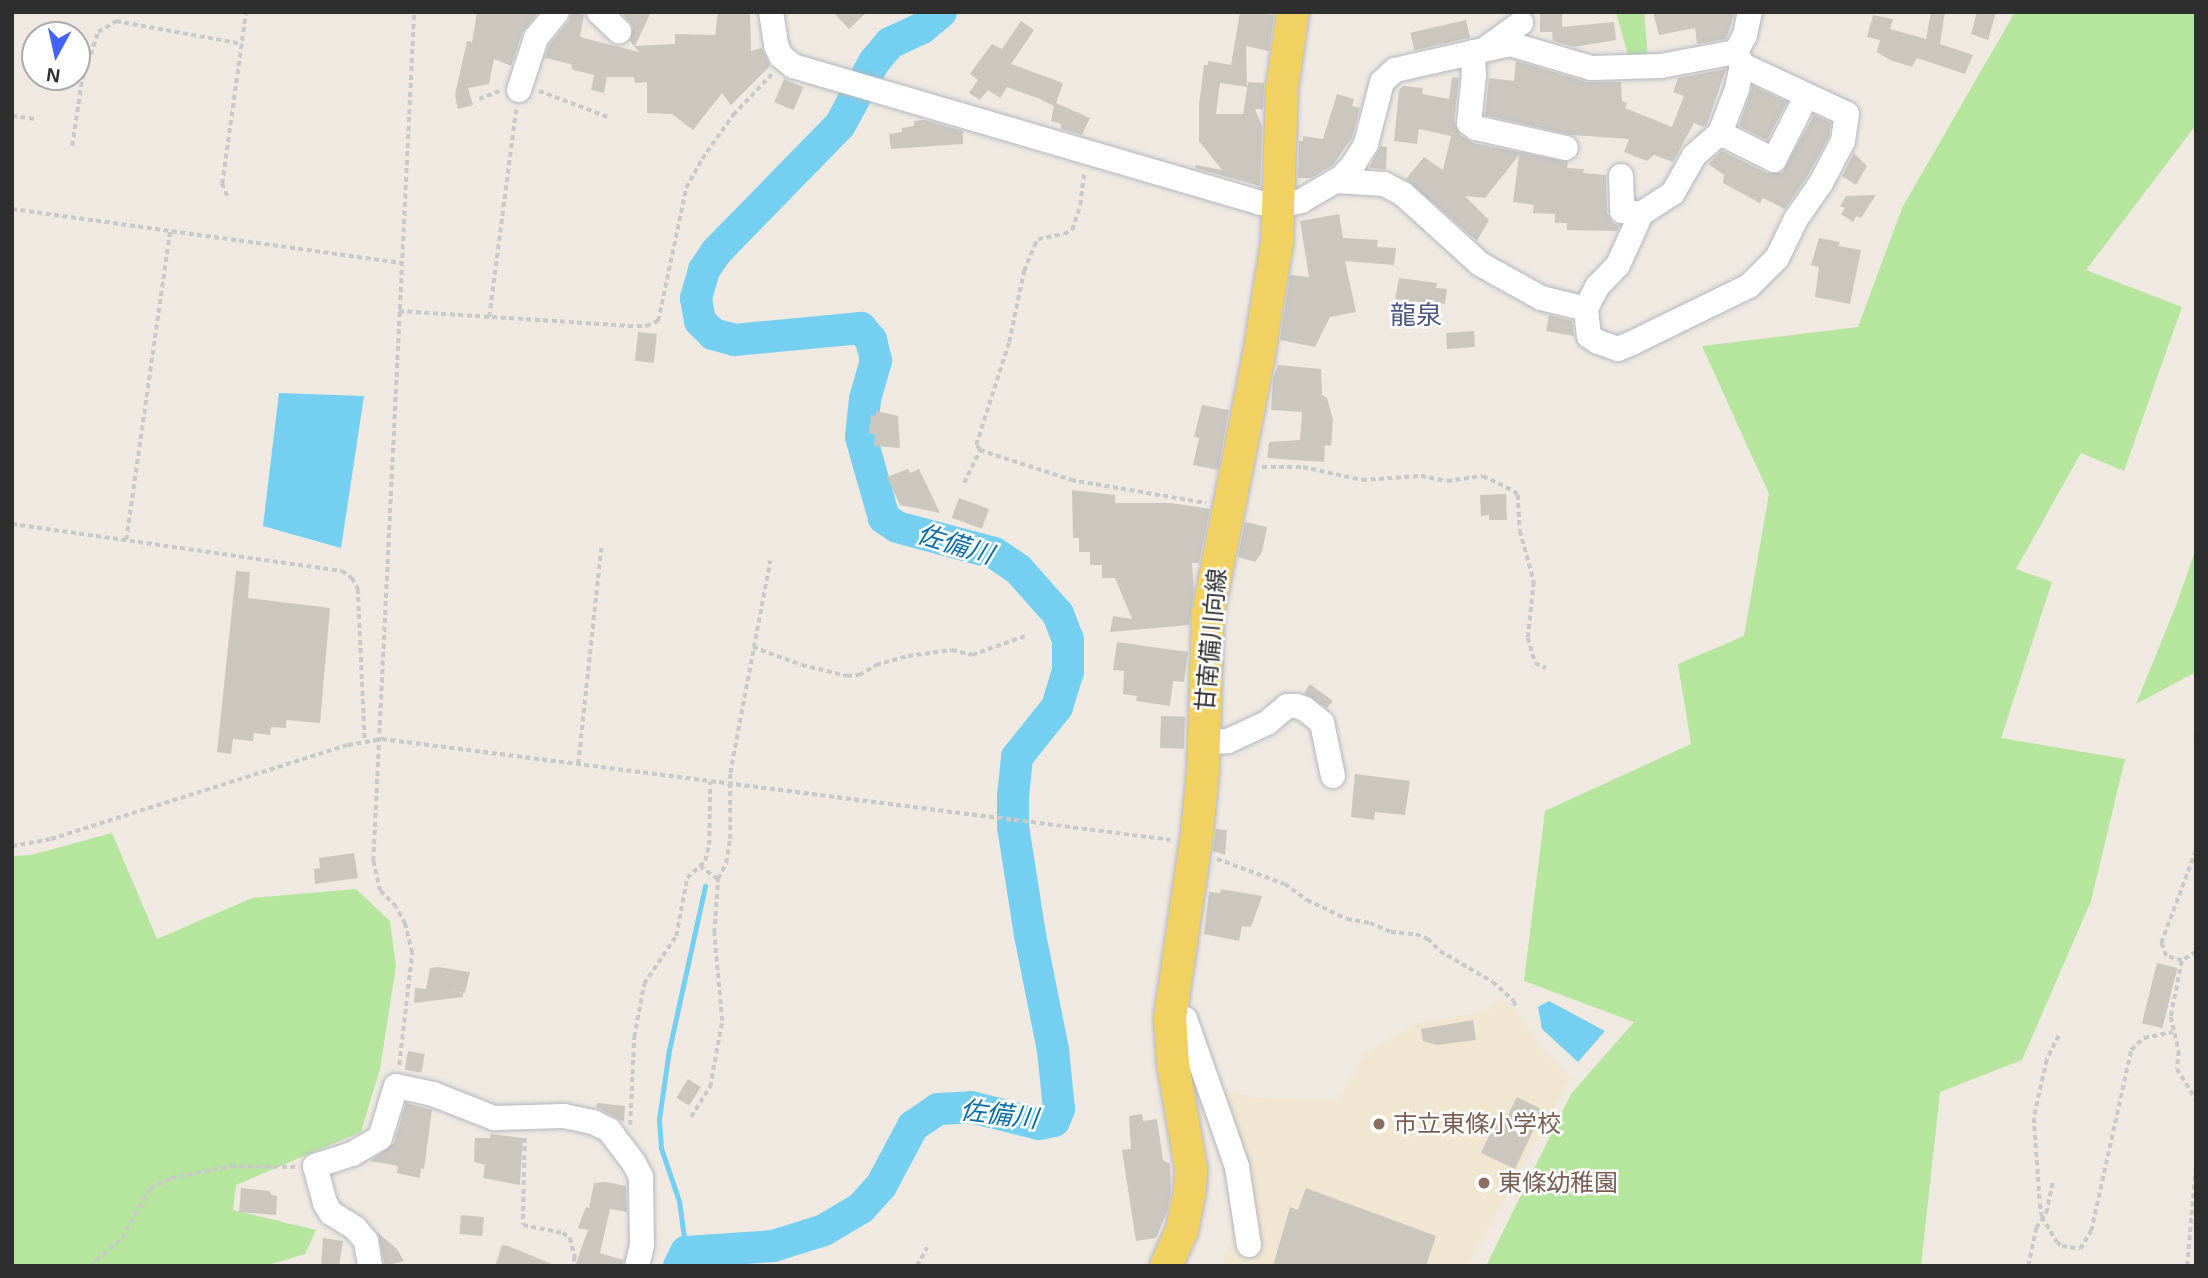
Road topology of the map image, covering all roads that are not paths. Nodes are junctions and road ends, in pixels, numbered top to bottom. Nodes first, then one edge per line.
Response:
1 (557, 12) edge
2 (599, 12) edge
3 (756, 12) edge
4 (771, 12) edge
5 (1293, 12) edge
6 (1750, 12) edge
7 (1521, 23) dead end
8 (619, 31) dead end
9 (780, 50) junction
10 (1480, 50) junction
11 (1739, 58) junction
12 (519, 90) road end
13 (1806, 97) junction
14 (1720, 133) junction
15 (1566, 148) dead end
16 (1621, 176) dead end
17 (1336, 181) junction
18 (1280, 206) junction
19 (1641, 214) junction
20 (1586, 309) junction
21 (1204, 742) junction
22 (1333, 776) dead end
23 (1170, 1018) junction
24 (1249, 1245) dead end
25 (370, 1266) edge
26 (637, 1266) edge
27 (1166, 1266) edge

1 - 12 street
2 - 8 street
3 - 9 street
4 - 9 street
5 - 18 main road, 甘南備川向線
6 - 11 street
7 - 10 street
9 - 18 street
10 - 11 street
10 - 15 street
10 - 17 street
11 - 13 street
11 - 14 street
13 - 14 street
13 - 20 street
14 - 19 street
16 - 19 street
17 - 18 street
17 - 20 street
18 - 21 main road, 甘南備川向線
19 - 20 street
21 - 22 street
21 - 23 main road, 甘南備川向線
23 - 24 street
23 - 27 main road, 甘南備川向線
25 - 26 street

